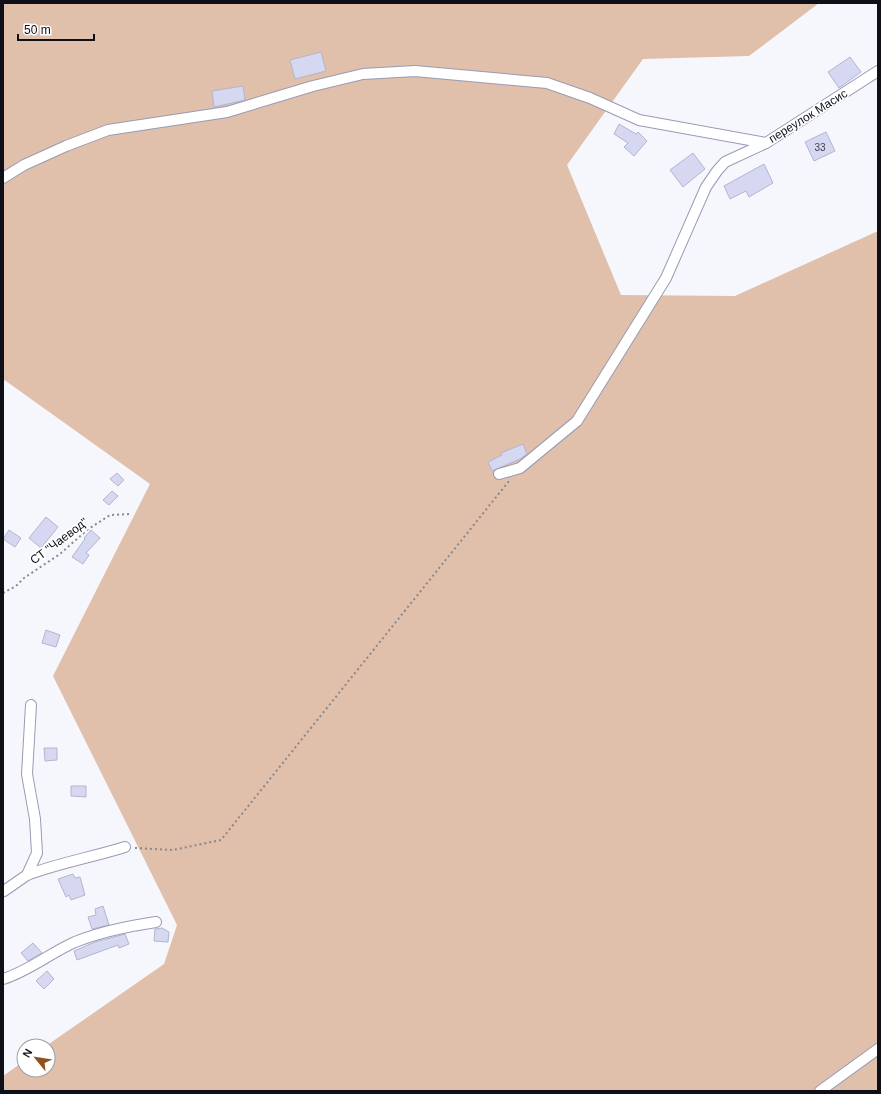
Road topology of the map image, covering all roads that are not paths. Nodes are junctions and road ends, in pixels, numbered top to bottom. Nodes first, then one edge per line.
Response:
1 (878, 71) edge
2 (766, 143) junction
3 (3, 178) edge
4 (499, 474) dead end
5 (31, 705) dead end
6 (125, 847) road end
7 (27, 875) junction
8 (3, 891) edge
9 (156, 922) dead end
10 (3, 979) edge
11 (878, 1049) edge
12 (820, 1091) edge

1 - 2 street, переулок Масис
2 - 3 street, переулок Масис
2 - 4 street
5 - 7 street
6 - 7 street
7 - 8 street
9 - 10 street
11 - 12 street

